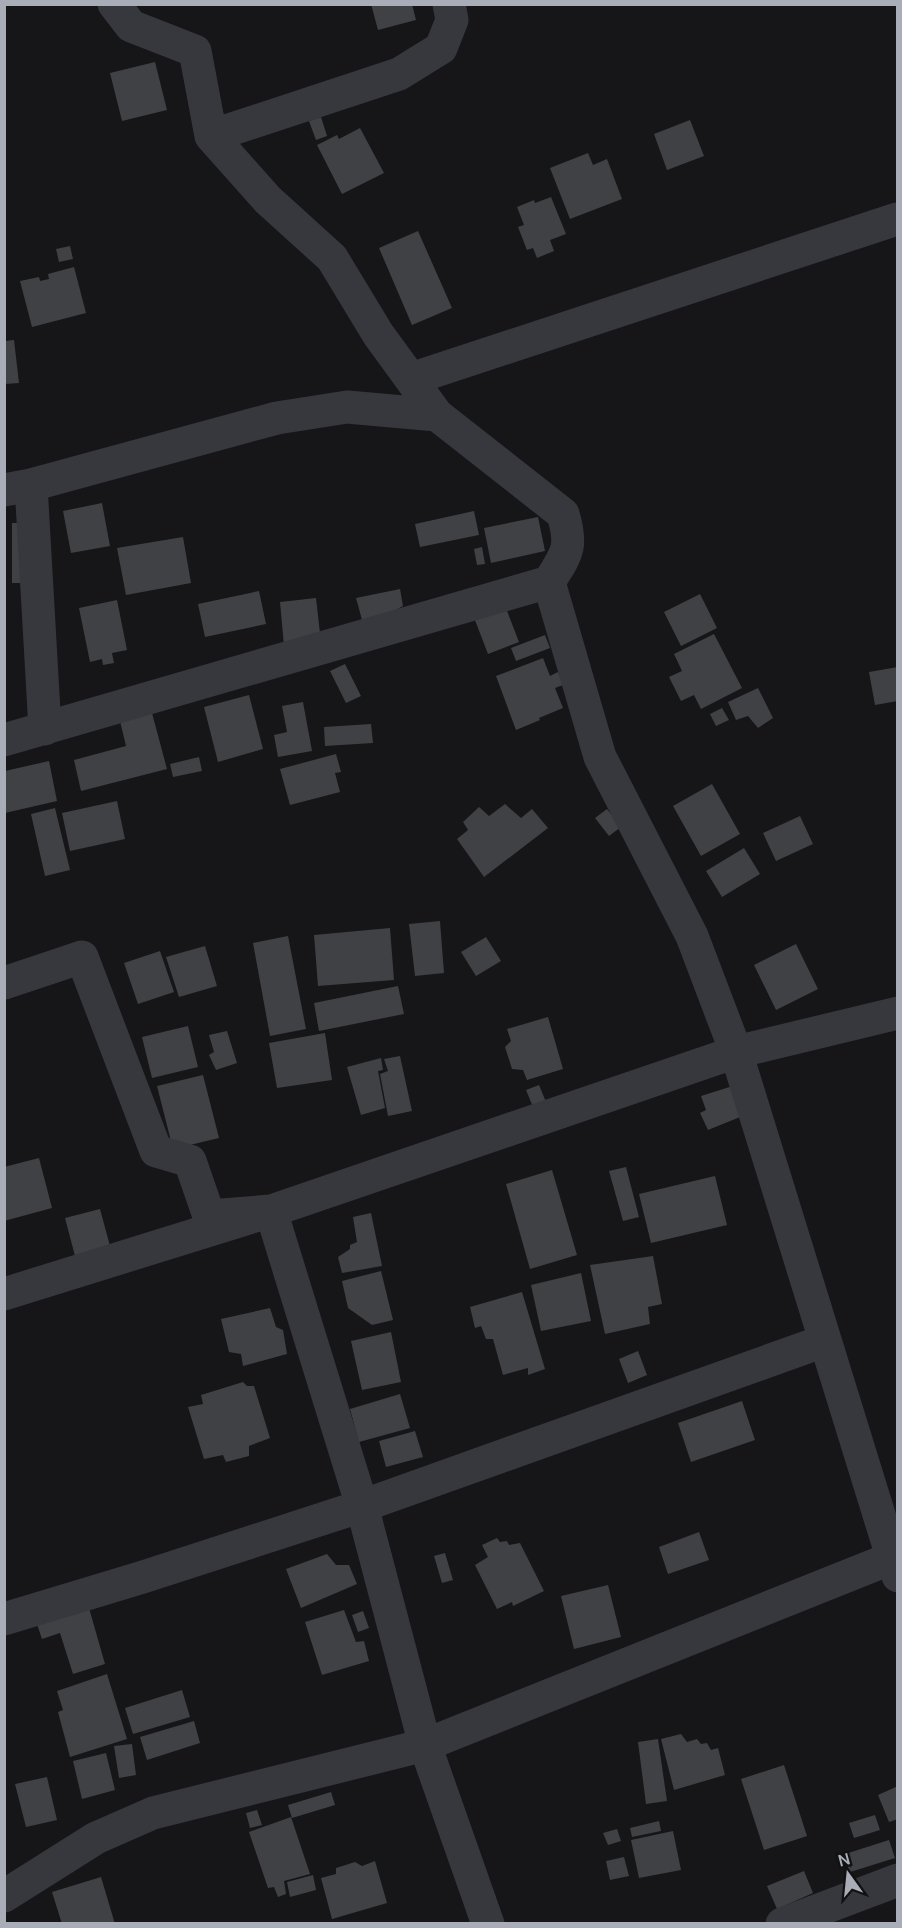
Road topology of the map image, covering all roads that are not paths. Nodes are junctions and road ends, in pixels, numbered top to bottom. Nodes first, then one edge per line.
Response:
1 (114, 4) edge
2 (448, 4) edge
3 (211, 136) junction
4 (897, 219) edge
5 (411, 379) junction
6 (436, 415) junction
7 (18, 488) edge
8 (549, 582) junction
9 (45, 729) junction
10 (4, 740) edge
11 (4, 983) edge
12 (897, 1013) edge
13 (736, 1052) junction
14 (271, 1210) junction
15 (4, 1294) edge
16 (824, 1341) junction
17 (362, 1506) junction
18 (895, 1567) edge
19 (4, 1620) edge
20 (425, 1745) junction
21 (897, 1880) edge
22 (4, 1896) edge
23 (488, 1923) edge
24 (782, 1923) edge

1 - 3 street
2 - 3 street
3 - 5 street
4 - 5 street
5 - 6 street
6 - 7 street
6 - 8 street
7 - 9 street
8 - 9 street
8 - 13 street
9 - 10 street
11 - 14 street
12 - 13 street
13 - 14 street
13 - 16 street
14 - 15 street
14 - 17 street
16 - 17 street
16 - 18 street
17 - 19 street
17 - 20 street
18 - 20 street
20 - 22 street
20 - 23 street
21 - 24 street

